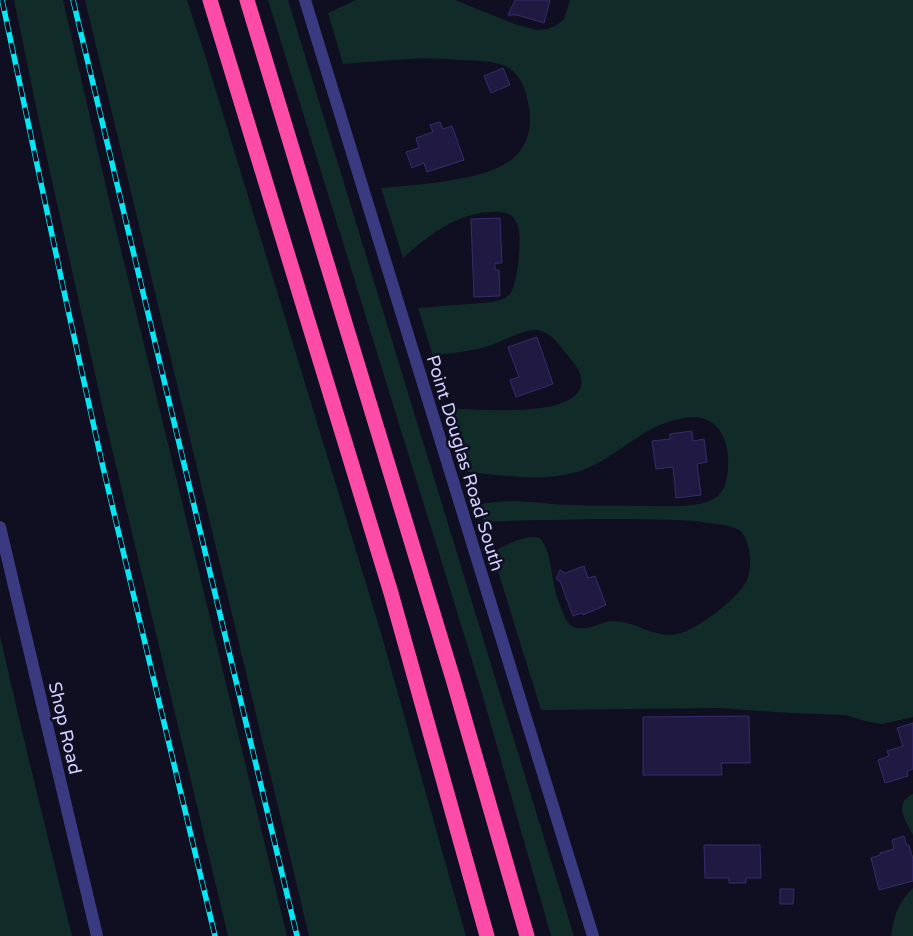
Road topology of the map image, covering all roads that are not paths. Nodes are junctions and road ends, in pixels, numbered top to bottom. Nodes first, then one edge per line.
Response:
1 (210, 0) edge
2 (247, 0) edge
3 (305, 0) edge
4 (0, 527) edge
5 (97, 936) edge
6 (487, 936) edge
7 (527, 936) edge
8 (592, 936) edge

1 - 6 highway
2 - 7 highway
3 - 8 street, Point Douglas Road South
4 - 5 street, Shop Road

